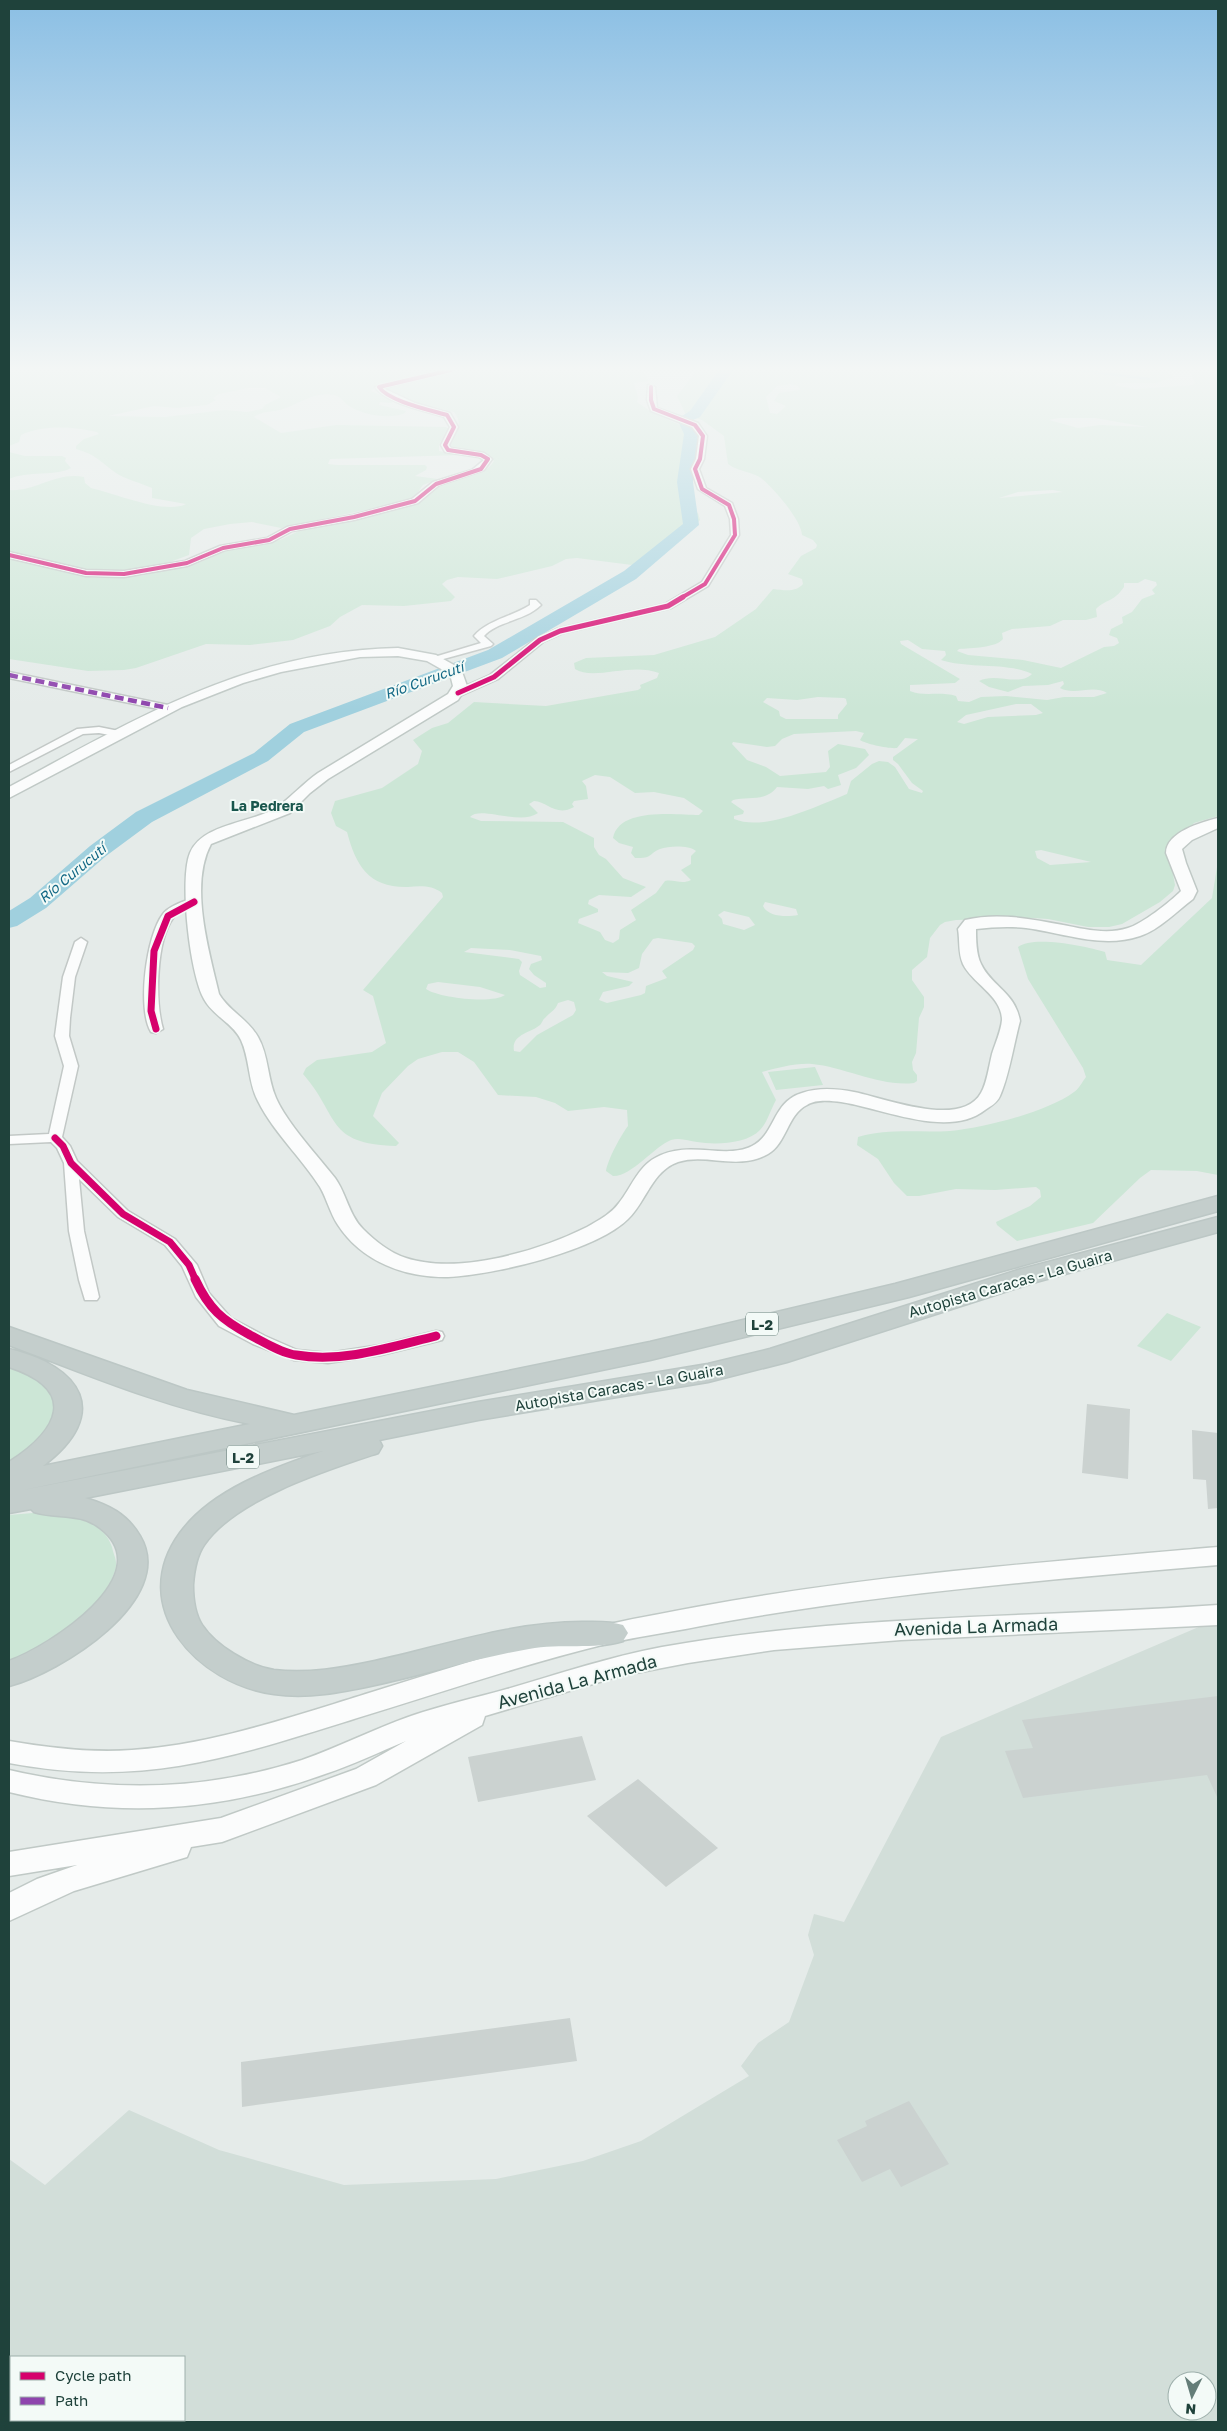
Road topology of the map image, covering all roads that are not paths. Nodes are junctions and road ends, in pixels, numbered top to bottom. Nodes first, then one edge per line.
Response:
1 (439, 483) edge
2 (700, 483) edge
3 (9, 556) edge
4 (532, 602) dead end
5 (442, 662) junction
6 (9, 675) edge
7 (459, 688) junction
8 (168, 708) junction
9 (120, 734) junction
10 (9, 768) edge
11 (9, 793) edge
12 (1218, 823) edge
13 (194, 902) junction
14 (82, 942) dead end
15 (156, 1029) dead end
16 (55, 1138) junction
17 (9, 1140) edge
18 (71, 1163) junction
19 (1218, 1203) edge
20 (1218, 1224) edge
21 (91, 1297) dead end
22 (9, 1335) edge
23 (436, 1336) dead end
24 (9, 1358) edge
25 (478, 1411) junction
26 (300, 1422) junction
27 (9, 1475) edge
28 (9, 1483) edge
29 (9, 1504) edge
30 (1218, 1556) edge
31 (1218, 1615) edge
32 (612, 1633) junction
33 (9, 1674) edge
34 (496, 1702) junction
35 (9, 1752) edge
36 (9, 1781) edge
37 (222, 1830) junction
38 (9, 1864) edge
39 (9, 1908) edge

1 - 3 street
2 - 7 street
4 - 5 street
5 - 7 main road
5 - 8 main road
6 - 8 street
7 - 13 main road
8 - 9 main road
9 - 10 street
9 - 11 main road
12 - 13 main road
13 - 15 street
14 - 16 street
16 - 17 street
16 - 18 street
18 - 21 street
18 - 23 street
19 - 26 highway, Autopista Caracas - La Guaira / L-2
20 - 25 highway, Autopista Caracas - La Guaira / L-2
22 - 26 highway
24 - 27 highway
25 - 29 highway, Autopista Caracas - La Guaira / L-2
25 - 32 highway
26 - 28 highway, Autopista Caracas - La Guaira / L-2
29 - 33 highway
30 - 32 main road
31 - 34 main road, Avenida La Armada
32 - 35 main road
34 - 36 main road, Avenida La Armada
34 - 37 main road
37 - 38 main road
37 - 39 main road

